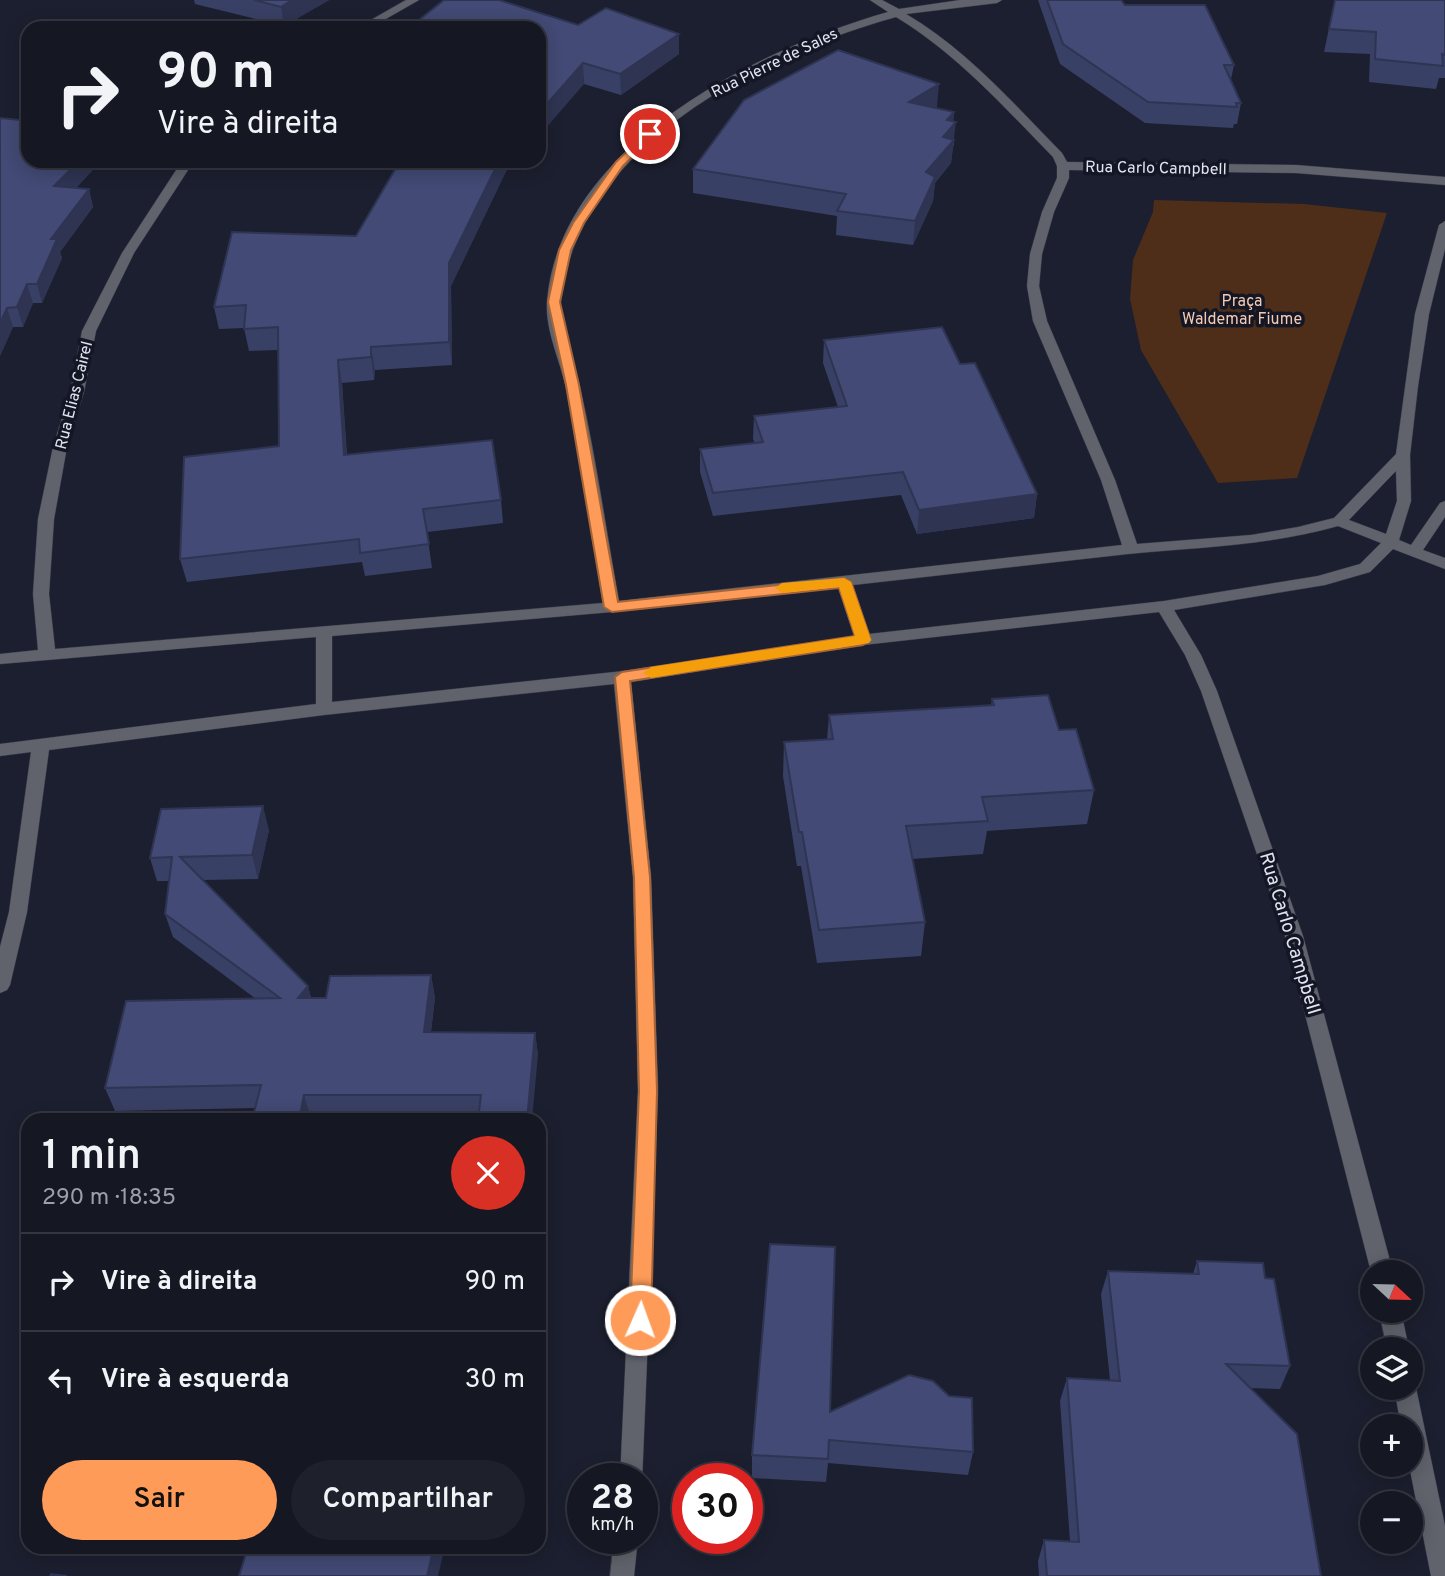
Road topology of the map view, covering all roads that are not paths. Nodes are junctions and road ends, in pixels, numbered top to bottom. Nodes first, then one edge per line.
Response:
1 (414, 0) edge
2 (875, 0) edge
3 (997, 0) edge
4 (897, 12) junction
5 (375, 21) edge
6 (1063, 166) junction
7 (183, 168) edge
8 (1445, 181) edge
9 (1445, 225) edge
10 (1403, 455) junction
11 (1445, 506) edge
12 (1339, 521) junction
13 (1391, 542) junction
14 (1131, 549) junction
15 (1414, 552) junction
16 (1445, 564) edge
17 (844, 582) junction
18 (1164, 606) junction
19 (612, 607) junction
20 (324, 631) junction
21 (863, 640) junction
22 (47, 654) junction
23 (0, 659) edge
24 (622, 677) junction
25 (324, 709) junction
26 (41, 745) junction
27 (0, 750) edge
28 (0, 985) edge
29 (1380, 1260) edge
30 (1407, 1400) edge
31 (633, 1463) edge
32 (624, 1554) edge
33 (622, 1576) edge
34 (1443, 1576) edge

1 - 5 street
2 - 4 street
3 - 4 street, Rua Pierre de Sales
4 - 6 street
4 - 19 street, Rua Pierre de Sales
6 - 8 street, Rua Carlo Campbell
6 - 14 street, Rua Carlo Campbell
7 - 22 street, Rua Elias Cairel
9 - 10 street
10 - 12 street
10 - 13 street
11 - 15 street
12 - 13 street
12 - 14 street
13 - 15 street
13 - 18 street
14 - 17 street
15 - 16 street
17 - 19 street
17 - 21 street
18 - 21 street
18 - 29 street, Rua Carlo Campbell
19 - 20 street
20 - 22 street
20 - 25 street
21 - 24 street
22 - 23 street
24 - 25 street
24 - 31 street
25 - 26 street
26 - 27 street
26 - 28 street
30 - 34 street
32 - 33 street

